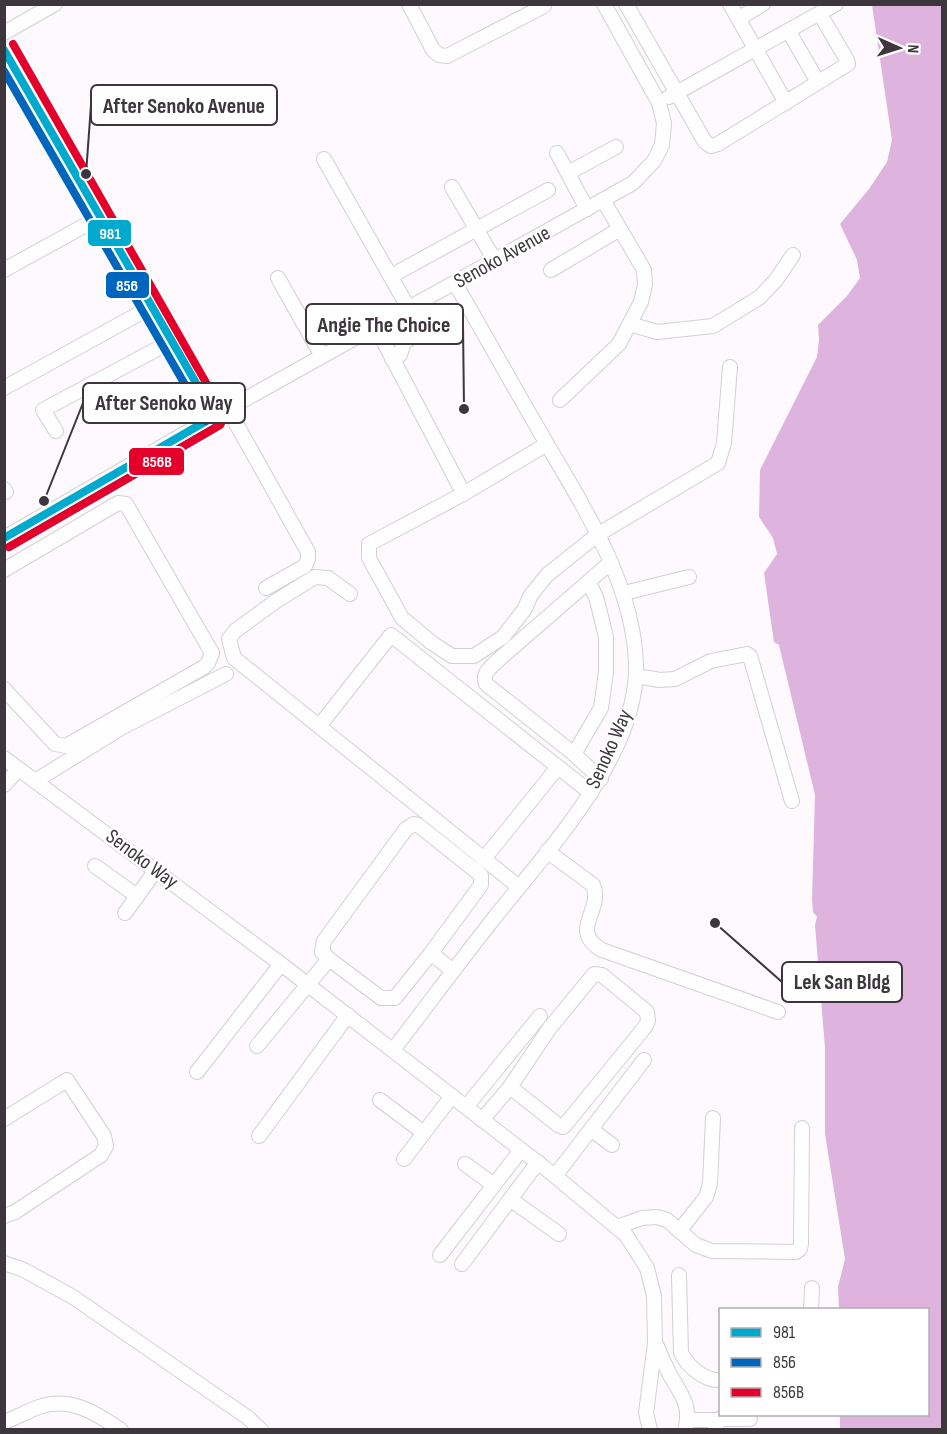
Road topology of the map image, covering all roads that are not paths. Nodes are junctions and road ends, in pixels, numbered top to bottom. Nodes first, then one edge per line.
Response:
1 (56, 4) edge
2 (409, 4) edge
3 (604, 4) edge
4 (626, 4) edge
5 (730, 4) edge
6 (763, 4) edge
7 (836, 4) edge
8 (545, 5) edge
9 (820, 14) junction
10 (738, 19) junction
11 (789, 32) junction
12 (4, 33) edge
13 (5, 49) edge
14 (755, 50) junction
15 (818, 82) junction
16 (676, 93) junction
17 (659, 103) junction
18 (786, 103) junction
19 (616, 147) dead end
20 (557, 153) dead end
21 (324, 159) dead end
22 (568, 173) junction
23 (452, 187) dead end
24 (548, 190) dead end
25 (603, 200) junction
26 (587, 209) junction
27 (102, 216) junction
28 (620, 229) junction
29 (477, 230) junction
30 (793, 255) dead end
31 (495, 261) junction
32 (4, 270) edge
33 (551, 270) dead end
34 (391, 276) junction
35 (278, 278) dead end
36 (455, 283) junction
37 (153, 306) junction
38 (409, 309) junction
39 (438, 323) dead end
40 (630, 324) junction
41 (376, 327) junction
42 (172, 341) junction
43 (322, 356) junction
44 (392, 359) junction
45 (730, 367) dead end
46 (4, 388) edge
47 (560, 400) dead end
48 (228, 409) junction
49 (215, 416) junction
50 (56, 430) dead end
51 (548, 444) junction
52 (459, 485) dead end
53 (597, 535) junction
54 (4, 538) edge
55 (610, 564) junction
56 (4, 570) edge
57 (689, 577) dead end
58 (589, 582) junction
59 (266, 588) dead end
60 (624, 593) junction
61 (350, 594) dead end
62 (226, 674) dead end
63 (636, 676) junction
64 (4, 689) edge
65 (320, 725) junction
66 (574, 754) junction
67 (4, 758) edge
68 (558, 767) junction
69 (19, 769) junction
70 (601, 779) junction
71 (35, 781) junction
72 (4, 785) edge
73 (591, 794) junction
74 (792, 801) dead end
75 (547, 851) junction
76 (483, 860) junction
77 (95, 866) dead end
78 (156, 870) junction
79 (519, 887) junction
80 (137, 896) junction
81 (125, 913) dead end
82 (431, 953) junction
83 (329, 959) junction
84 (281, 964) junction
85 (453, 971) junction
86 (308, 985) junction
87 (778, 1012) dead end
88 (348, 1015) junction
89 (540, 1016) dead end
90 (257, 1046) dead end
91 (393, 1050) junction
92 (644, 1060) dead end
93 (197, 1072) dead end
94 (510, 1087) junction
95 (452, 1096) junction
96 (380, 1100) dead end
97 (466, 1107) junction
98 (713, 1118) dead end
99 (4, 1119) edge
100 (483, 1120) junction
101 (802, 1128) dead end
102 (592, 1130) junction
103 (424, 1133) junction
104 (259, 1136) dead end
105 (612, 1145) dead end
106 (521, 1150) junction
107 (404, 1159) dead end
108 (538, 1162) junction
109 (465, 1164) dead end
110 (555, 1176) junction
111 (494, 1185) junction
112 (510, 1199) junction
113 (4, 1216) edge
114 (617, 1227) junction
115 (680, 1230) junction
116 (559, 1234) dead end
117 (441, 1255) dead end
118 (4, 1263) edge
119 (462, 1264) dead end
120 (679, 1275) dead end
121 (812, 1288) dead end
122 (811, 1308) edge
123 (680, 1323) junction
124 (655, 1324) junction
125 (655, 1343) junction
126 (719, 1380) edge
127 (750, 1419) dead end
128 (4, 1422) edge
129 (686, 1425) edge
130 (716, 1425) edge
131 (122, 1430) edge
132 (261, 1430) edge
133 (650, 1430) edge

1 - 12 street
2 - 8 street
3 - 17 street, Senoko Avenue
4 - 16 street
5 - 10 street
6 - 10 street
7 - 9 street
9 - 11 street
9 - 15 street
10 - 14 street
11 - 14 street
11 - 15 street
13 - 27 street
14 - 16 street
14 - 18 street
15 - 18 street
16 - 17 street
16 - 18 street
17 - 25 street, Senoko Avenue
19 - 22 street
20 - 22 street
21 - 34 street
22 - 26 street
23 - 29 street
24 - 29 street
25 - 26 street, Senoko Avenue
25 - 28 street
26 - 31 street, Senoko Avenue
27 - 32 street
27 - 37 street
28 - 33 street
28 - 40 street
29 - 31 street
29 - 34 street
30 - 40 street
31 - 36 street, Senoko Avenue
34 - 38 street
35 - 43 street
36 - 38 street, Senoko Avenue
36 - 51 street, Senoko Way
37 - 42 street
37 - 46 street
38 - 41 street, Senoko Avenue
39 - 44 street
40 - 47 street
41 - 43 street, Senoko Avenue
41 - 44 street
42 - 49 street
42 - 50 street
43 - 48 street, Senoko Avenue
44 - 52 street
45 - 53 street
48 - 49 street, Senoko Avenue
48 - 59 street
49 - 54 street, Senoko Avenue
51 - 53 street, Senoko Way
51 - 53 street
53 - 55 street, Senoko Way
55 - 58 street
55 - 60 street, Senoko Way
56 - 64 street
57 - 60 street
58 - 66 street
58 - 66 street
60 - 63 street, Senoko Way
61 - 65 street
62 - 71 street
63 - 70 street, Senoko Way
63 - 74 street
65 - 68 street
65 - 76 street
66 - 70 street
67 - 69 street, Senoko Way
68 - 73 street
68 - 76 street
69 - 71 street, Senoko Way
69 - 72 street
70 - 73 street, Senoko Way
71 - 78 street, Senoko Way
73 - 75 street, Senoko Way
75 - 79 street, Senoko Way
75 - 87 street
76 - 79 street
77 - 80 street
78 - 80 street
78 - 84 street, Senoko Way
79 - 85 street, Senoko Way
80 - 81 street
82 - 83 street
82 - 83 street
82 - 85 street
83 - 86 street
84 - 86 street, Senoko Way
84 - 93 street
85 - 91 street, Senoko Way
86 - 88 street, Senoko Way
86 - 90 street
88 - 91 street, Senoko Way
88 - 104 street
89 - 97 street
91 - 95 street, Senoko Way
92 - 102 street
94 - 94 street
94 - 100 street
95 - 97 street, Senoko Way
95 - 103 street
96 - 103 street
97 - 100 street, Senoko Way
98 - 115 street
99 - 113 street
100 - 106 street, Senoko Way
101 - 115 street
102 - 105 street
102 - 110 street
103 - 107 street
106 - 108 street, Senoko Way
106 - 111 street
108 - 110 street, Senoko Way
108 - 112 street
109 - 111 street
110 - 114 street, Senoko Way
111 - 117 street
112 - 116 street
112 - 119 street
114 - 115 street
114 - 124 street, Senoko Way
118 - 132 street
120 - 123 street
121 - 122 street
123 - 124 street
123 - 126 street
124 - 125 street, Senoko Way
125 - 129 street, Senoko Way
125 - 133 street, Senoko Way
127 - 130 street
128 - 131 street
129 - 130 street

